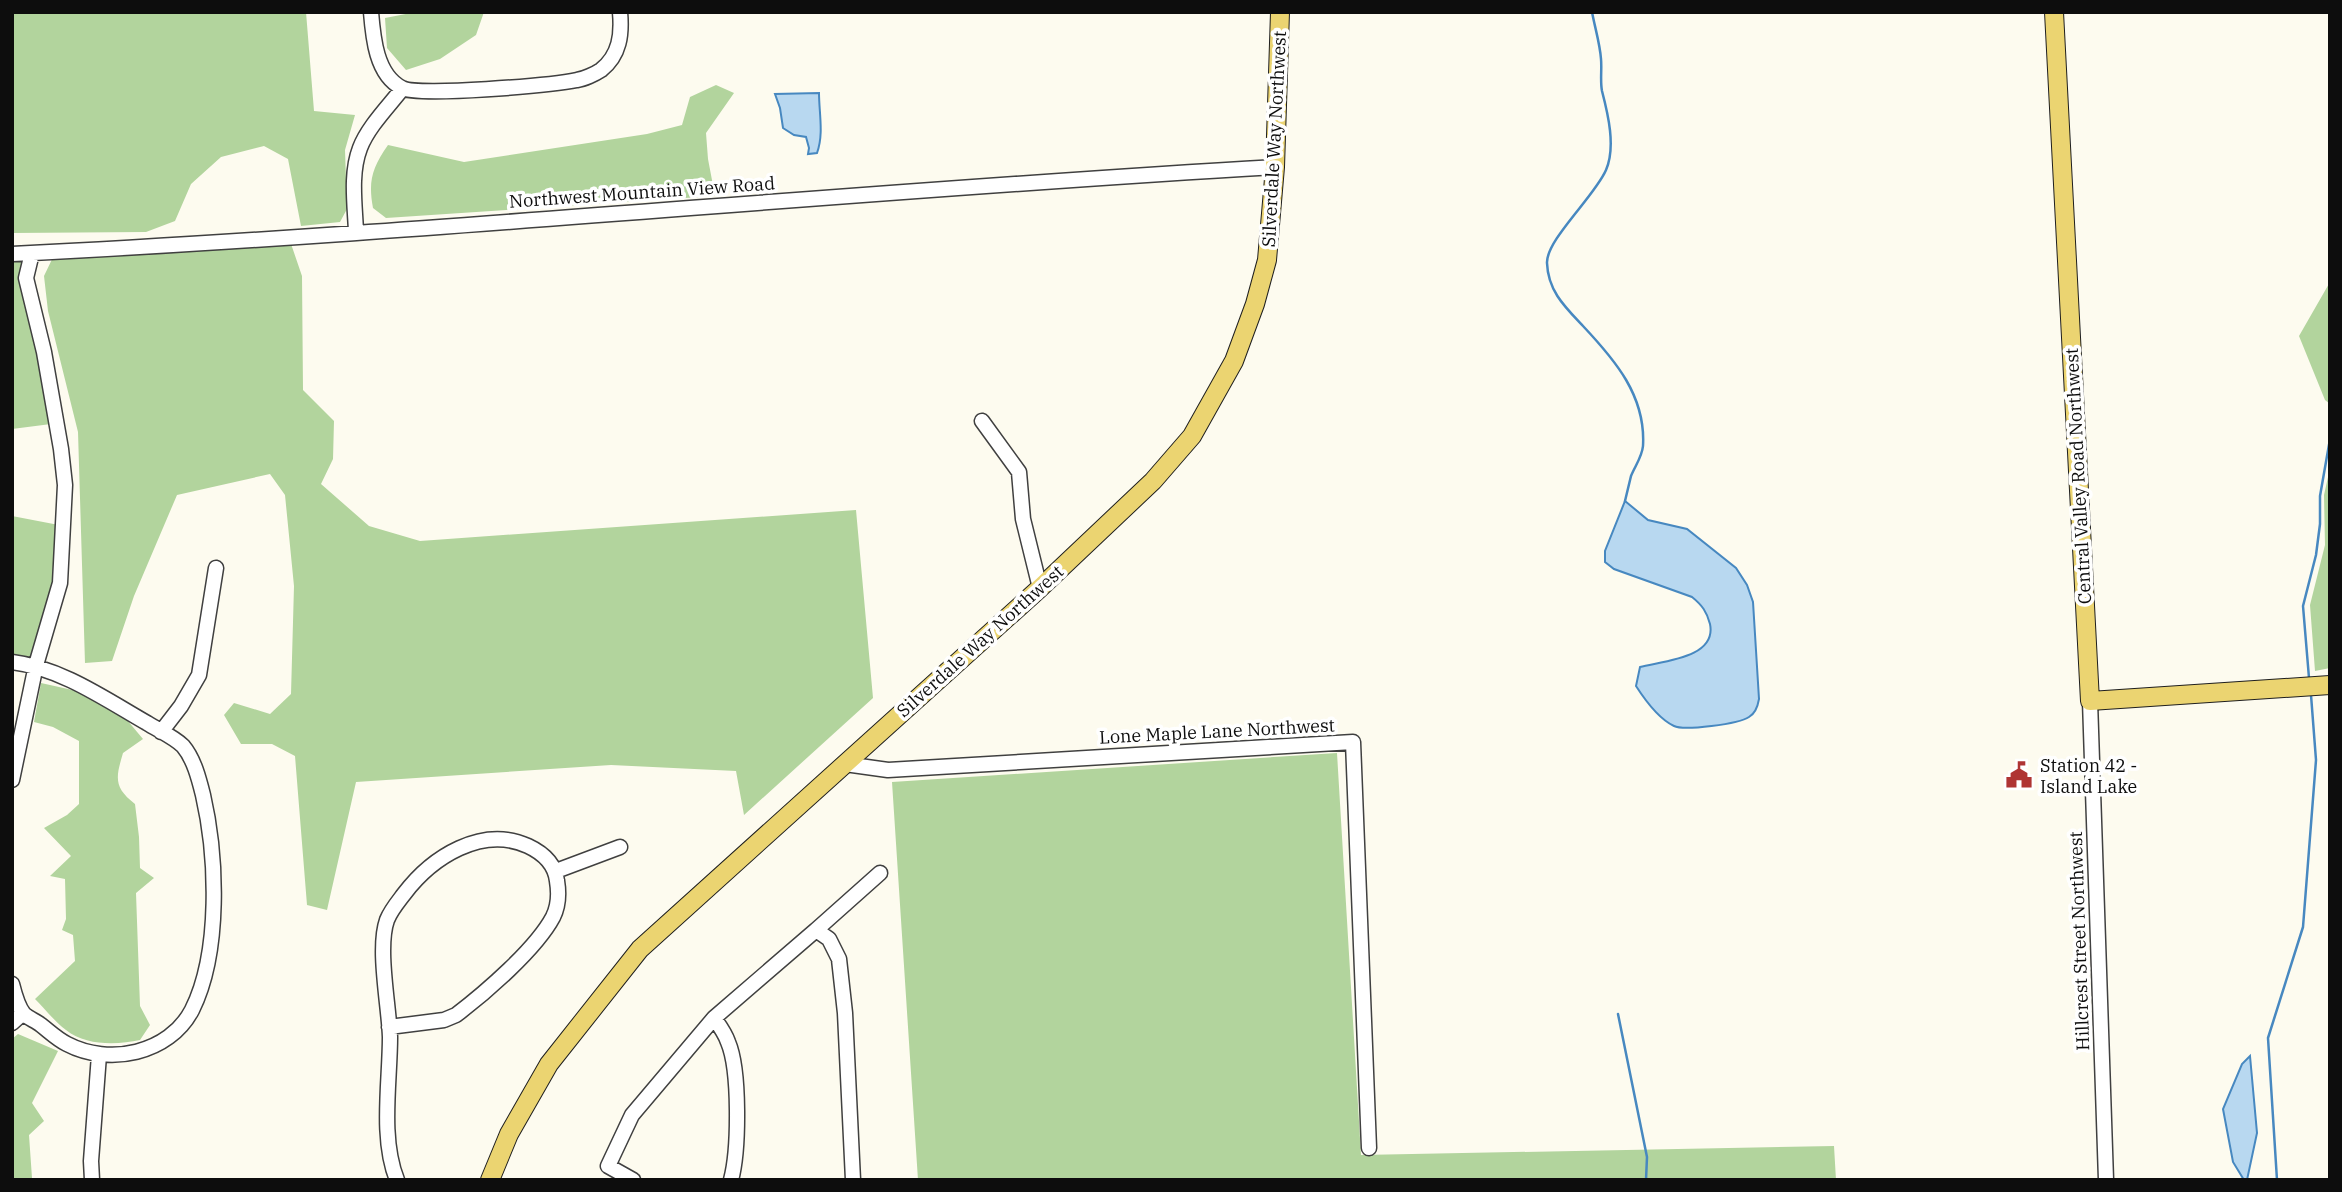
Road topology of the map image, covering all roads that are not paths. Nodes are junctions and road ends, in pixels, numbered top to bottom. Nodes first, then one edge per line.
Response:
1 (371, 12) edge
2 (621, 12) edge
3 (1280, 12) edge
4 (2054, 12) edge
5 (402, 89) junction
6 (1275, 167) junction
7 (356, 232) junction
8 (32, 253) junction
9 (12, 254) edge
10 (982, 421) dead end
11 (216, 568) dead end
12 (1040, 588) junction
13 (12, 662) edge
14 (36, 665) junction
15 (2330, 685) edge
16 (2090, 701) junction
17 (160, 732) junction
18 (845, 764) junction
19 (12, 780) edge
20 (621, 847) dead end
21 (556, 871) junction
22 (880, 873) dead end
23 (816, 930) junction
24 (12, 984) edge
25 (18, 1018) edge
26 (714, 1018) junction
27 (389, 1027) junction
28 (99, 1055) junction
29 (1369, 1148) dead end
30 (92, 1180) edge
31 (397, 1180) edge
32 (490, 1180) edge
33 (633, 1180) edge
34 (731, 1180) edge
35 (853, 1180) edge
36 (2106, 1180) edge

1 - 5 street
2 - 5 street
3 - 6 main road, Silverdale Way Northwest
4 - 16 main road, Central Valley Road Northwest
5 - 7 street
6 - 7 street, Northwest Mountain View Road
6 - 12 main road, Silverdale Way Northwest
7 - 8 street, Northwest Mountain View Road
8 - 9 street, Northwest Mountain View Road
8 - 14 street
10 - 12 street
11 - 17 street
12 - 18 main road, Silverdale Way Northwest
13 - 14 street
14 - 17 street
14 - 19 street
15 - 16 main road
16 - 36 street, Hillcrest Street Northwest
17 - 28 street
18 - 29 street, Lone Maple Lane Northwest
18 - 32 main road, Silverdale Way Northwest
20 - 21 street
21 - 27 street
21 - 27 street
22 - 23 street
23 - 26 street
23 - 35 street
24 - 25 street
25 - 28 street
26 - 33 street
26 - 34 street
27 - 31 street
28 - 30 street

